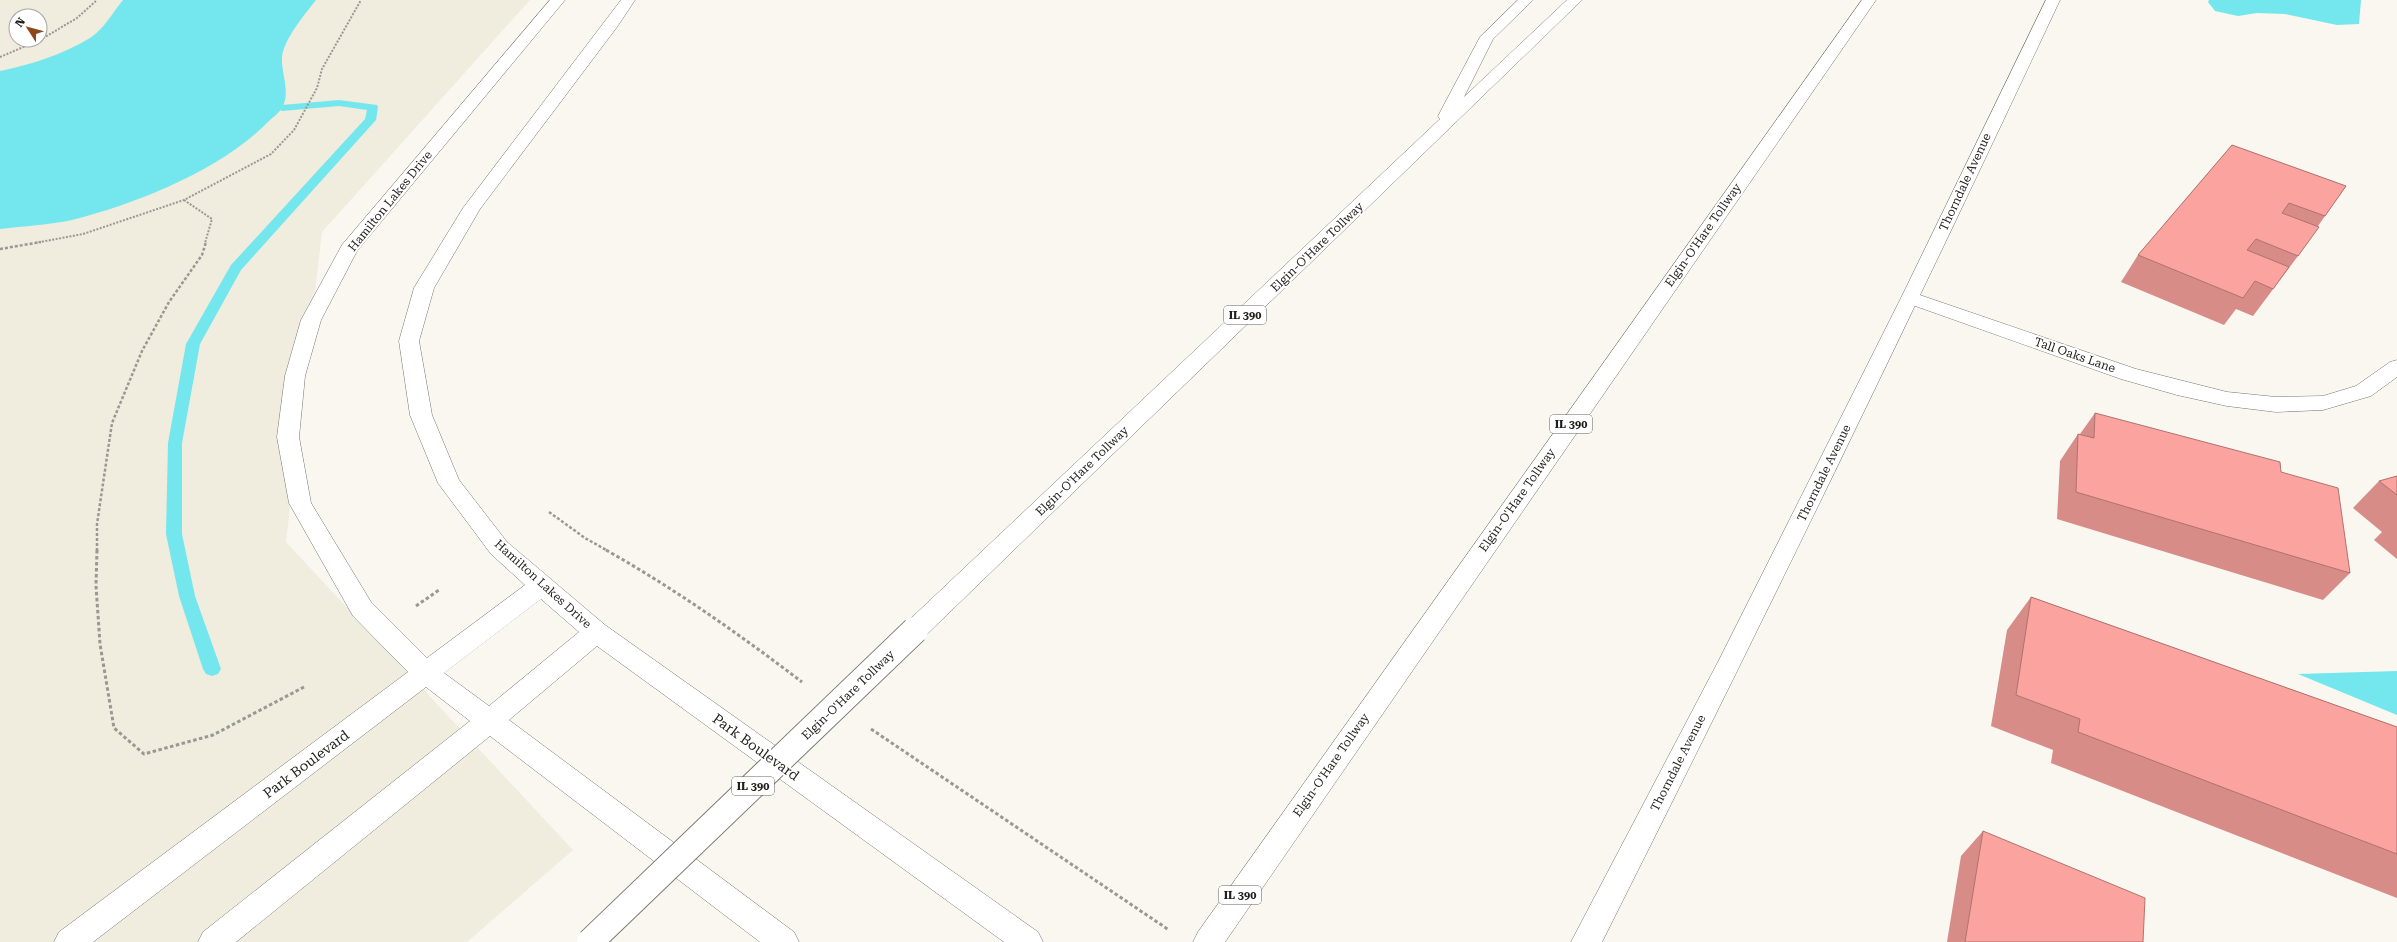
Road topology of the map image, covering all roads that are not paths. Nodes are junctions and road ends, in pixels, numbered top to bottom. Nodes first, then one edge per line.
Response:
1 (558, 0) edge
2 (628, 0) edge
3 (1526, 0) edge
4 (1575, 0) edge
5 (1869, 0) edge
6 (2053, 0) edge
7 (1437, 132) junction
8 (1911, 298) junction
9 (2397, 366) edge
10 (542, 585) junction
11 (596, 632) junction
12 (426, 673) junction
13 (489, 721) junction
14 (69, 942) edge
15 (213, 942) edge
16 (590, 942) edge
17 (784, 942) edge
18 (1028, 942) edge
19 (1208, 942) edge
20 (1586, 942) edge

1 - 12 main road, Hamilton Lakes Drive
2 - 10 main road, Hamilton Lakes Drive
3 - 7 main road
4 - 7 main road, Elgin-O'Hare Tollway / IL 390
5 - 19 main road, Elgin-O'Hare Tollway / IL 390
6 - 8 main road, Thorndale Avenue
7 - 16 main road, Elgin-O'Hare Tollway / IL 390, bridge
8 - 9 main road, Tall Oaks Lane
8 - 20 main road, Thorndale Avenue
10 - 11 main road, Hamilton Lakes Drive
10 - 12 main road, Park Boulevard
11 - 13 main road
11 - 18 main road, Park Boulevard
12 - 13 main road, Hamilton Lakes Drive
12 - 14 main road, Park Boulevard
13 - 15 main road
13 - 17 main road

